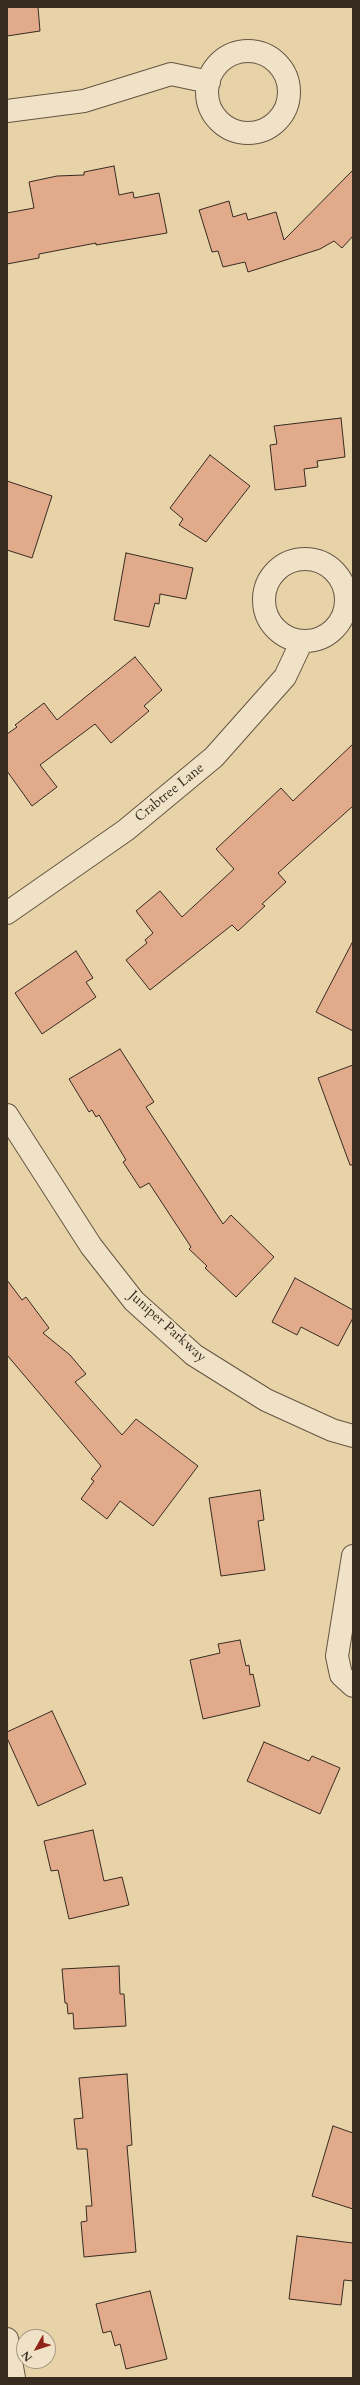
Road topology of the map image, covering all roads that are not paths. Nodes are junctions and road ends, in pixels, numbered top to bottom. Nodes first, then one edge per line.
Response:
1 (209, 82) dead end
2 (7, 111) edge
3 (302, 641) dead end
4 (7, 913) edge
5 (7, 1115) edge
6 (353, 1436) edge
7 (353, 1556) edge
8 (353, 1686) edge
9 (7, 2339) edge
10 (14, 2378) edge

1 - 2 street
3 - 4 street, Crabtree Lane
5 - 6 street, Juniper Parkway
7 - 8 street
9 - 10 street

